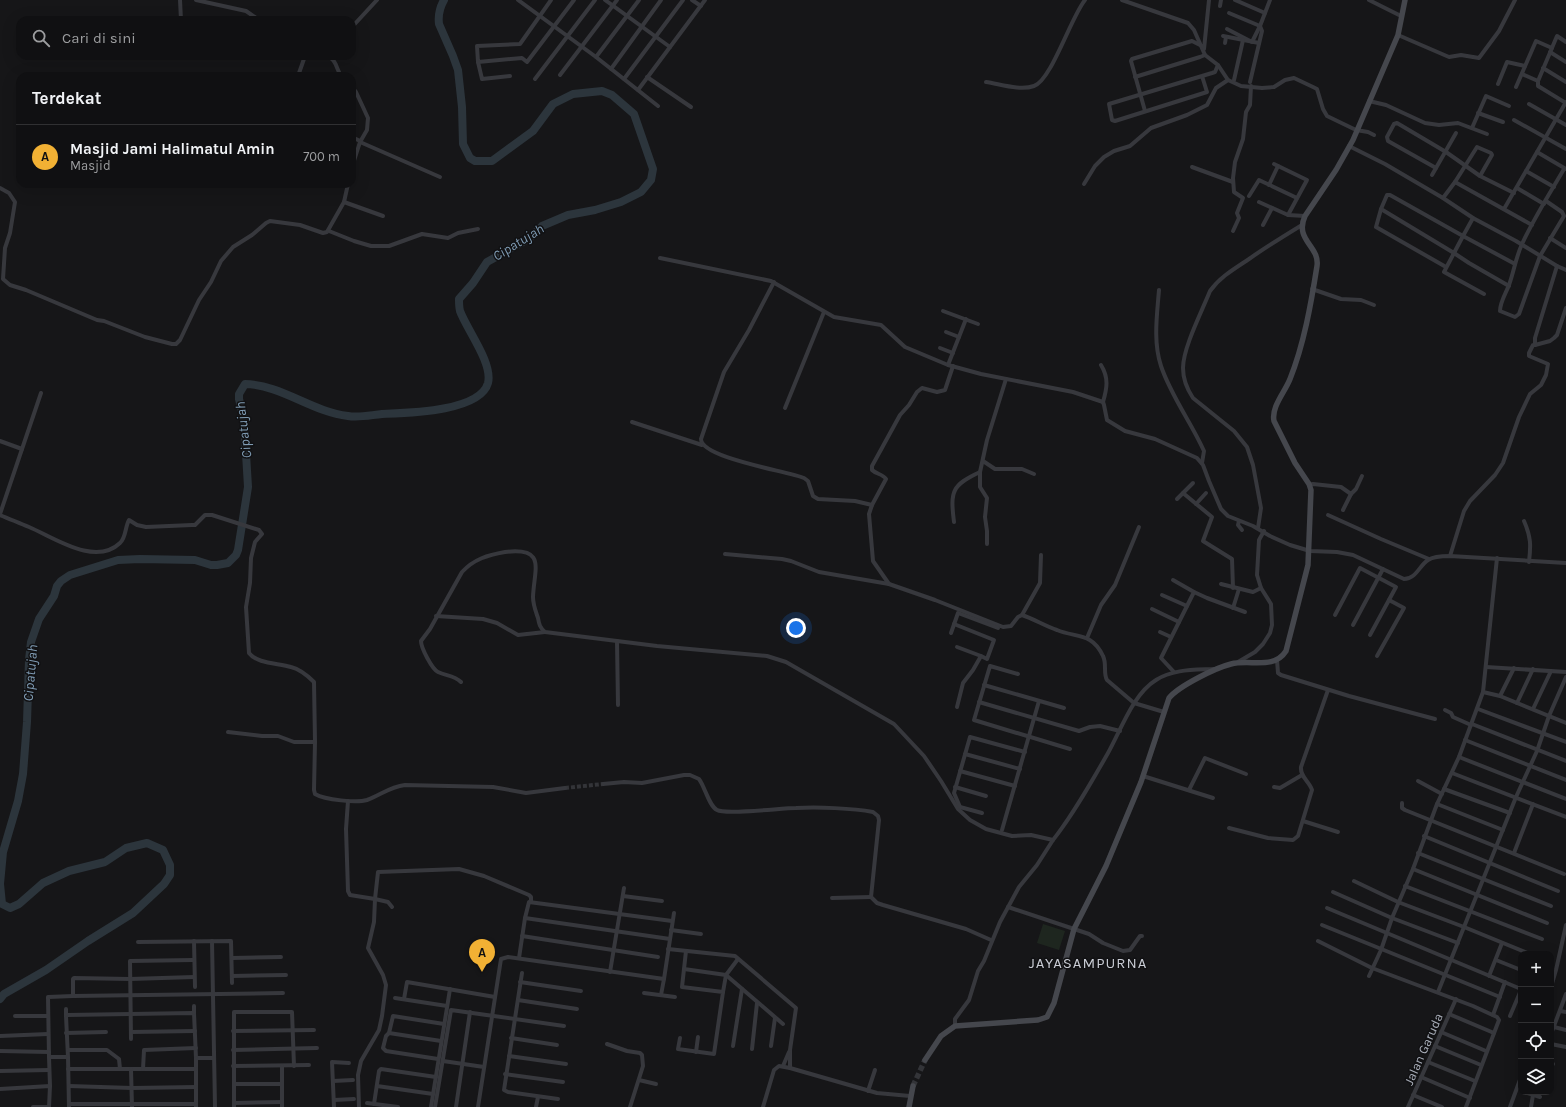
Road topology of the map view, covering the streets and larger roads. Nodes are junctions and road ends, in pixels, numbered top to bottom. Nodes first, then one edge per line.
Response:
1 (180, 0) edge
2 (196, 0) edge
3 (378, 0) edge
4 (518, 0) edge
5 (544, 0) edge
6 (574, 0) edge
7 (596, 0) edge
8 (604, 0) edge
9 (616, 0) edge
10 (639, 0) edge
11 (661, 0) edge
12 (683, 0) edge
13 (692, 0) edge
14 (705, 0) edge
15 (1085, 0) edge
16 (1122, 0) edge
17 (1209, 0) edge
18 (1221, 0) edge
19 (1235, 0) edge
20 (1270, 0) edge
21 (1369, 0) edge
22 (1405, 0) edge
23 (1515, 0) edge
24 (550, 2) edge
25 (612, 6) junction
26 (700, 6) junction
27 (1220, 6) dead end
28 (1229, 13) dead end
29 (1265, 13) junction
30 (181, 16) edge
31 (253, 16) edge
32 (540, 16) junction
33 (627, 16) junction
34 (1401, 16) junction
35 (356, 23) edge
36 (554, 26) junction
37 (642, 26) junction
38 (1260, 26) junction
39 (1226, 29) dead end
40 (1398, 35) junction
41 (568, 37) junction
42 (656, 37) junction
43 (1243, 40) junction
44 (1565, 40) edge
45 (1252, 42) junction
46 (1225, 43) dead end
47 (1259, 43) junction
48 (1202, 46) junction
49 (582, 47) junction
50 (670, 47) junction
51 (1551, 50) junction
52 (1205, 53) junction
53 (596, 58) junction
54 (304, 60) edge
55 (335, 61) edge
56 (478, 62) junction
57 (1566, 62) edge
58 (1218, 65) junction
59 (1525, 66) junction
60 (1543, 68) junction
61 (611, 69) junction
62 (299, 72) edge
63 (339, 72) edge
64 (1522, 74) junction
65 (560, 75) dead end
66 (510, 76) dead end
67 (1202, 76) junction
68 (647, 77) junction
69 (1136, 77) junction
70 (535, 79) dead end
71 (624, 79) junction
72 (1228, 80) junction
73 (1234, 80) dead end
74 (1538, 81) junction
75 (986, 82) dead end
76 (1566, 82) edge
77 (1250, 84) junction
78 (1498, 84) dead end
79 (1516, 87) dead end
80 (638, 90) junction
81 (356, 92) edge
82 (1140, 94) junction
83 (1369, 101) junction
84 (1566, 102) edge
85 (1529, 104) dead end
86 (658, 106) dead end
87 (1509, 106) dead end
88 (691, 107) dead end
89 (1145, 111) junction
90 (1478, 113) junction
91 (1514, 120) dead end
92 (1556, 120) junction
93 (1503, 122) dead end
94 (1566, 125) edge
95 (1472, 128) junction
96 (1356, 130) junction
97 (1456, 133) dead end
98 (1487, 134) dead end
99 (1374, 135) dead end
100 (1545, 137) junction
101 (356, 139) edge
102 (360, 141) junction
103 (1350, 146) junction
104 (1566, 149) edge
105 (1446, 152) junction
106 (1537, 152) junction
107 (356, 154) edge
108 (1465, 166) junction
109 (1192, 167) dead end
110 (1436, 168) junction
111 (1565, 169) edge
112 (1526, 171) junction
113 (1432, 176) dead end
114 (1480, 176) junction
115 (440, 177) dead end
116 (1233, 182) junction
117 (1455, 182) junction
118 (1084, 184) dead end
119 (1269, 185) junction
120 (1554, 186) junction
121 (0, 188) edge
122 (347, 188) edge
123 (1515, 190) junction
124 (1249, 196) dead end
125 (1297, 198) junction
126 (1443, 198) junction
127 (344, 202) junction
128 (1258, 202) dead end
129 (1545, 202) junction
130 (1272, 208) junction
131 (1381, 209) junction
132 (1504, 209) junction
133 (1288, 215) junction
134 (383, 216) dead end
135 (1305, 216) junction
136 (1473, 218) junction
137 (1263, 225) dead end
138 (1302, 225) junction
139 (1532, 225) junction
140 (478, 229) dead end
141 (329, 231) junction
142 (1232, 231) dead end
143 (1463, 236) junction
144 (1550, 238) junction
145 (1522, 244) junction
146 (1566, 248) edge
147 (1454, 253) junction
148 (1540, 256) junction
149 (660, 258) dead end
150 (1515, 264) junction
151 (1556, 266) junction
152 (1446, 267) junction
153 (1566, 270) edge
154 (774, 282) junction
155 (1509, 286) junction
156 (1312, 289) junction
157 (1160, 290) dead end
158 (1484, 294) dead end
159 (1374, 305) dead end
160 (1566, 308) edge
161 (943, 311) dead end
162 (824, 312) junction
163 (1565, 317) edge
164 (966, 319) junction
165 (978, 324) dead end
166 (946, 332) dead end
167 (959, 337) junction
168 (1535, 345) junction
169 (940, 348) dead end
170 (953, 353) junction
171 (951, 365) junction
172 (1101, 365) dead end
173 (1006, 379) junction
174 (41, 392) dead end
175 (1103, 402) junction
176 (785, 408) dead end
177 (632, 422) dead end
178 (0, 441) edge
179 (702, 445) junction
180 (22, 449) junction
181 (983, 461) junction
182 (1202, 463) junction
183 (980, 472) junction
184 (1034, 474) dead end
185 (1362, 476) dead end
186 (1193, 482) dead end
187 (1310, 486) junction
188 (1183, 493) junction
189 (1206, 493) dead end
190 (1351, 494) junction
191 (1177, 499) dead end
192 (1196, 504) junction
193 (872, 505) junction
194 (1343, 510) dead end
195 (0, 514) edge
196 (1328, 515) dead end
197 (1238, 520) junction
198 (1524, 521) dead end
199 (954, 522) dead end
200 (1139, 527) dead end
201 (1258, 528) junction
202 (1242, 530) dead end
203 (1264, 531) junction
204 (987, 544) dead end
205 (1310, 551) junction
206 (725, 554) dead end
207 (1041, 555) dead end
208 (1450, 556) junction
209 (1497, 558) junction
210 (1429, 559) junction
211 (1529, 562) junction
212 (1566, 563) edge
213 (1382, 569) junction
214 (1378, 578) junction
215 (1173, 580) dead end
216 (889, 584) junction
217 (1221, 584) dead end
218 (1233, 588) junction
219 (1261, 588) junction
220 (1239, 589) junction
221 (1194, 592) junction
222 (1162, 595) dead end
223 (1389, 600) junction
224 (1187, 606) junction
225 (1233, 608) junction
226 (1152, 609) dead end
227 (1245, 612) dead end
228 (1022, 615) junction
229 (1336, 615) dead end
230 (436, 616) junction
231 (1179, 622) junction
232 (954, 624) junction
233 (1353, 625) dead end
234 (998, 628) dead end
235 (545, 632) junction
236 (1160, 632) dead end
237 (951, 633) dead end
238 (1370, 635) dead end
239 (1171, 637) junction
240 (1087, 638) junction
241 (617, 641) junction
242 (957, 647) dead end
243 (981, 656) junction
244 (1377, 656) dead end
245 (987, 659) junction
246 (1277, 660) junction
247 (1237, 663) junction
248 (990, 666) junction
249 (1486, 667) junction
250 (1514, 668) junction
251 (1217, 669) junction
252 (1532, 669) junction
253 (1551, 671) junction
254 (1174, 672) junction
255 (1566, 672) edge
256 (1018, 674) dead end
257 (1566, 677) edge
258 (461, 682) dead end
259 (984, 685) junction
260 (1328, 690) junction
261 (1483, 692) junction
262 (1500, 696) junction
263 (1040, 701) junction
264 (980, 702) junction
265 (1134, 703) junction
266 (1517, 703) junction
267 (618, 706) dead end
268 (957, 707) dead end
269 (1064, 708) dead end
270 (1478, 709) junction
271 (1533, 709) junction
272 (1444, 710) dead end
273 (1164, 712) junction
274 (1549, 716) junction
275 (1035, 718) junction
276 (1435, 719) dead end
277 (1566, 721) edge
278 (1472, 725) junction
279 (228, 732) dead end
280 (1119, 732) junction
281 (1543, 734) junction
282 (1030, 736) junction
283 (1465, 740) junction
284 (315, 742) junction
285 (1566, 742) edge
286 (1070, 749) dead end
287 (1537, 750) junction
288 (1025, 752) junction
289 (965, 754) junction
290 (1459, 757) junction
291 (1566, 761) edge
292 (1531, 766) junction
293 (1020, 769) junction
294 (960, 771) junction
295 (1452, 773) junction
296 (1246, 774) dead end
297 (1302, 775) junction
298 (1143, 776) junction
299 (1566, 780) edge
300 (1418, 781) dead end
301 (1524, 782) junction
302 (603, 784) tunnel mouth
303 (1015, 786) junction
304 (955, 787) junction
305 (1274, 787) dead end
306 (565, 788) tunnel mouth
307 (1444, 789) junction
308 (1189, 790) junction
309 (1442, 794) junction
310 (986, 796) dead end
311 (1516, 797) junction
312 (1213, 798) dead end
313 (1566, 799) edge
314 (348, 801) junction
315 (1402, 803) dead end
316 (1437, 804) junction
317 (1533, 804) junction
318 (982, 813) dead end
319 (1510, 813) junction
320 (1566, 817) edge
321 (1303, 821) junction
322 (1431, 821) junction
323 (1230, 828) dead end
324 (1002, 830) dead end
325 (1503, 830) junction
326 (1338, 832) dead end
327 (1424, 836) junction
328 (1053, 840) junction
329 (1496, 846) junction
330 (1418, 853) junction
331 (1514, 853) junction
332 (1490, 863) junction
333 (1413, 869) junction
334 (1564, 874) dead end
335 (1484, 878) junction
336 (1354, 881) dead end
337 (1405, 886) junction
338 (624, 888) dead end
339 (1558, 891) dead end
340 (1333, 892) dead end
341 (1477, 895) junction
342 (623, 896) junction
343 (871, 897) junction
344 (832, 898) dead end
345 (375, 899) junction
346 (662, 901) dead end
347 (531, 902) junction
348 (1398, 902) junction
349 (1551, 906) dead end
350 (392, 907) dead end
351 (1008, 907) junction
352 (1327, 908) dead end
353 (1471, 910) junction
354 (674, 913) dead end
355 (620, 914) junction
356 (525, 918) junction
357 (1392, 918) junction
358 (672, 921) junction
359 (1547, 923) dead end
360 (1322, 925) dead end
361 (1566, 925) edge
362 (1464, 927) junction
363 (1074, 929) junction
364 (671, 930) junction
365 (617, 932) junction
366 (1386, 933) junction
367 (701, 934) dead end
368 (1565, 935) edge
369 (522, 936) junction
370 (1142, 936) dead end
371 (670, 939) junction
372 (1542, 939) dead end
373 (992, 940) junction
374 (194, 941) junction
375 (212, 941) junction
376 (138, 942) dead end
377 (1318, 942) dead end
378 (1458, 943) junction
379 (1502, 943) junction
380 (668, 949) junction
381 (614, 950) junction
382 (1381, 950) junction
383 (1522, 951) edge
384 (686, 952) junction
385 (281, 957) dead end
386 (658, 957) dead end
387 (232, 958) junction
388 (519, 958) junction
389 (738, 959) junction
390 (1451, 959) junction
391 (194, 960) junction
392 (1496, 960) junction
393 (1372, 968) junction
394 (684, 969) junction
395 (1518, 969) edge
396 (610, 972) junction
397 (522, 973) dead end
398 (286, 975) dead end
399 (726, 975) junction
400 (1444, 975) junction
401 (232, 976) junction
402 (1369, 976) dead end
403 (1489, 976) junction
404 (194, 977) junction
405 (1554, 977) edge
406 (130, 979) junction
407 (664, 979) junction
408 (520, 982) junction
409 (1505, 982) junction
410 (232, 983) dead end
411 (195, 987) dead end
412 (1518, 988) edge
413 (452, 989) junction
414 (742, 989) junction
415 (581, 991) dead end
416 (723, 992) junction
417 (1438, 992) junction
418 (283, 993) dead end
419 (644, 993) dead end
420 (213, 994) junction
421 (1566, 994) edge
422 (661, 995) junction
423 (73, 996) junction
424 (130, 996) junction
425 (495, 997) junction
426 (675, 997) dead end
427 (1518, 997) edge
428 (396, 998) dead end
429 (1500, 998) junction
430 (404, 999) junction
431 (1456, 999) junction
432 (518, 1000) junction
433 (757, 1003) junction
434 (194, 1006) dead end
435 (447, 1006) junction
436 (66, 1009) dead end
437 (578, 1009) dead end
438 (1560, 1010) junction
439 (470, 1012) junction
440 (1566, 1012) edge
441 (194, 1013) junction
442 (131, 1014) junction
443 (1449, 1014) junction
444 (66, 1015) junction
445 (492, 1015) junction
446 (1493, 1015) junction
447 (15, 1016) dead end
448 (48, 1016) junction
449 (1510, 1016) dead end
450 (514, 1018) junction
451 (775, 1018) junction
452 (444, 1024) junction
453 (783, 1024) dead end
454 (564, 1026) dead end
455 (955, 1026) junction
456 (1554, 1027) joint
457 (294, 1030) junction
458 (314, 1030) dead end
459 (1566, 1030) edge
460 (195, 1031) junction
461 (233, 1031) junction
462 (106, 1032) dead end
463 (131, 1032) junction
464 (390, 1032) junction
465 (1441, 1032) junction
466 (66, 1033) junction
467 (1494, 1033) junction
468 (48, 1034) junction
469 (0, 1036) edge
470 (698, 1037) dead end
471 (511, 1038) junction
472 (680, 1038) dead end
473 (131, 1039) dead end
474 (441, 1041) junction
475 (607, 1044) dead end
476 (557, 1045) dead end
477 (1554, 1045) edge
478 (733, 1046) dead end
479 (771, 1046) dead end
480 (1435, 1046) junction
481 (1566, 1047) edge
482 (196, 1048) junction
483 (294, 1048) junction
484 (317, 1048) dead end
485 (752, 1049) dead end
486 (68, 1050) junction
487 (233, 1050) junction
488 (790, 1050) junction
489 (0, 1051) edge
490 (1486, 1051) junction
491 (696, 1052) junction
492 (49, 1054) junction
493 (509, 1056) junction
494 (68, 1057) junction
495 (196, 1058) junction
496 (214, 1058) junction
497 (440, 1060) junction
498 (925, 1060) tunnel mouth
499 (1428, 1062) junction
500 (349, 1063) dead end
501 (462, 1064) junction
502 (566, 1064) dead end
503 (1481, 1065) junction
504 (234, 1066) junction
505 (282, 1066) junction
506 (294, 1066) junction
507 (309, 1066) dead end
508 (783, 1066) junction
509 (484, 1067) junction
510 (790, 1068) junction
511 (68, 1069) junction
512 (120, 1069) junction
513 (131, 1069) junction
514 (143, 1069) junction
515 (196, 1069) junction
516 (49, 1070) junction
517 (874, 1070) dead end
518 (0, 1071) edge
519 (506, 1074) junction
520 (436, 1077) junction
521 (1421, 1077) junction
522 (353, 1080) dead end
523 (639, 1080) junction
524 (333, 1081) junction
525 (1476, 1081) junction
526 (563, 1082) dead end
527 (234, 1084) junction
528 (282, 1084) junction
529 (656, 1084) dead end
530 (50, 1086) junction
531 (69, 1086) junction
532 (377, 1086) junction
533 (912, 1086) tunnel mouth
534 (196, 1087) junction
535 (132, 1088) junction
536 (0, 1089) edge
537 (868, 1091) junction
538 (1518, 1092) edge
539 (433, 1094) junction
540 (1413, 1095) junction
541 (1533, 1095) joint
542 (910, 1096) junction
543 (538, 1097) junction
544 (1540, 1097) dead end
545 (1470, 1098) junction
546 (354, 1099) dead end
547 (558, 1099) dead end
548 (334, 1100) junction
549 (367, 1103) dead end
550 (374, 1104) junction
551 (69, 1105) edge
552 (196, 1105) edge
553 (234, 1105) edge
554 (282, 1105) edge
555 (132, 1106) edge
556 (33, 1107) edge
557 (49, 1107) edge
558 (215, 1107) edge
559 (334, 1107) edge
560 (359, 1107) edge
561 (398, 1107) edge
562 (431, 1107) edge
563 (435, 1107) edge
564 (456, 1107) edge
565 (478, 1107) edge
566 (536, 1107) edge
567 (630, 1107) edge
568 (763, 1107) edge
569 (909, 1107) edge
570 (1408, 1107) edge
571 (1442, 1107) edge
572 (1466, 1107) edge
573 (1510, 1107) edge
574 (1531, 1107) edge

1 - 30 street
2 - 31 street
3 - 35 street
4 - 32 street
5 - 24 street
6 - 36 street
7 - 41 street
8 - 25 street
9 - 25 street
10 - 33 street
11 - 37 street
12 - 42 street
13 - 26 street
14 - 26 street
15 - 75 street
16 - 48 street
17 - 52 street
18 - 27 street
19 - 29 street
20 - 29 street
21 - 34 street
22 - 34 street
23 - 40 street
24 - 32 street
25 - 33 street
25 - 49 street
26 - 50 street
28 - 38 street
29 - 38 street
32 - 36 street
32 - 56 street
33 - 37 street
33 - 53 street
34 - 40 street
36 - 41 street
36 - 56 street
37 - 42 street
37 - 61 street
38 - 45 street
38 - 47 street
39 - 45 street
40 - 83 street
41 - 49 street
41 - 70 street
42 - 50 street
42 - 71 street
43 - 45 street
43 - 46 street
43 - 73 street
44 - 51 street
45 - 47 street
47 - 77 street
48 - 52 street
48 - 69 street
49 - 53 street
49 - 65 street
50 - 68 street
51 - 57 street
51 - 59 street
51 - 60 street
52 - 58 street
52 - 69 street
53 - 61 street
54 - 62 street
55 - 63 street
56 - 66 street
58 - 67 street
58 - 72 street
59 - 64 street
59 - 78 street
60 - 74 street
60 - 76 street
61 - 71 street
64 - 74 street
64 - 79 street
67 - 82 street
67 - 89 street
68 - 80 street
68 - 88 street
69 - 82 street
71 - 80 street
72 - 77 street
72 - 118 street
74 - 84 street
77 - 96 street
77 - 116 street
80 - 86 street
81 - 102 street
82 - 89 street
82 - 89 street
83 - 95 street
83 - 96 street
84 - 92 street
85 - 92 street
87 - 90 street
90 - 93 street
90 - 95 street
91 - 100 street
92 - 94 street
92 - 100 street
95 - 98 street
96 - 99 street
96 - 103 street
97 - 105 street
100 - 104 street
100 - 106 street
101 - 102 street
102 - 107 street
102 - 115 street
103 - 126 street
103 - 135 street
105 - 108 street
105 - 110 street
105 - 110 street
106 - 111 street
106 - 112 street
108 - 114 street
108 - 114 street
108 - 117 street
109 - 116 street
110 - 113 street
111 - 120 street
112 - 120 street
112 - 123 street
114 - 123 street
116 - 142 street
117 - 126 street
117 - 132 street
119 - 124 street
119 - 125 street
119 - 125 street
120 - 129 street
121 - 141 street
122 - 127 street
123 - 129 street
123 - 132 street
125 - 133 street
126 - 136 street
127 - 134 street
127 - 141 street
128 - 130 street
129 - 139 street
129 - 144 street
130 - 133 street
130 - 137 street
131 - 143 street
131 - 147 street
131 - 152 street
132 - 139 street
133 - 135 street
135 - 138 street
136 - 143 street
136 - 145 street
138 - 156 street
138 - 201 street
139 - 145 street
140 - 141 street
143 - 147 street
143 - 150 street
144 - 146 street
144 - 148 street
145 - 148 street
145 - 150 street
147 - 152 street
147 - 155 street
148 - 151 street
148 - 155 street
149 - 154 street
150 - 155 street
151 - 153 street
151 - 168 street
152 - 158 street
154 - 162 street
154 - 179 street
156 - 159 street
156 - 187 street
157 - 182 street
160 - 163 street
161 - 164 street
162 - 171 street
162 - 176 street
163 - 168 street
164 - 165 street
164 - 167 street
166 - 167 street
167 - 170 street
168 - 208 street
169 - 170 street
170 - 171 street
171 - 173 street
171 - 193 street
172 - 175 street
173 - 175 street
173 - 181 street
174 - 180 street
175 - 182 street
177 - 179 street
178 - 180 street
179 - 193 street
180 - 195 street
181 - 183 street
181 - 184 street
182 - 197 street
183 - 199 street
183 - 204 street
185 - 190 street
186 - 188 street
187 - 190 street
187 - 205 street
188 - 191 street
188 - 192 street
189 - 192 street
190 - 194 street
192 - 218 street
193 - 216 street
195 - 284 street
196 - 210 street
197 - 201 street
197 - 202 street
198 - 211 street
200 - 240 street
201 - 203 street
203 - 205 street
203 - 219 street
205 - 213 street
205 - 246 street
206 - 216 street
207 - 228 street
208 - 209 street
208 - 210 street
209 - 211 street
209 - 249 street
210 - 213 street
211 - 212 street
213 - 214 street
214 - 223 street
214 - 229 street
214 - 233 street
215 - 221 street
216 - 228 street
217 - 218 street
218 - 220 street
219 - 220 street
219 - 247 street
220 - 225 street
221 - 224 street
221 - 225 street
222 - 224 street
223 - 238 street
223 - 244 street
224 - 231 street
225 - 227 street
226 - 231 street
228 - 240 street
230 - 235 street
230 - 235 street
230 - 258 street
231 - 239 street
232 - 234 street
232 - 237 street
232 - 245 street
235 - 241 street
236 - 239 street
239 - 254 street
240 - 265 street
241 - 267 street
241 - 328 street
242 - 243 street
243 - 245 street
243 - 268 street
245 - 248 street
246 - 247 street
246 - 260 street
247 - 251 street
248 - 256 street
248 - 259 street
249 - 250 street
249 - 261 street
250 - 252 street
250 - 262 street
251 - 254 street
251 - 273 street
252 - 253 street
252 - 266 street
253 - 255 street
253 - 271 street
254 - 265 street
257 - 274 street
259 - 263 street
259 - 264 street
260 - 276 street
260 - 297 street
261 - 262 street
261 - 270 street
262 - 266 street
263 - 269 street
263 - 275 street
264 - 275 street
264 - 282 street
265 - 273 street
265 - 280 street
266 - 271 street
270 - 278 street
270 - 281 street
271 - 274 street
272 - 278 street
273 - 298 street
274 - 277 street
274 - 281 street
275 - 280 street
275 - 282 street
278 - 283 street
278 - 287 street
279 - 284 street
280 - 328 street
281 - 285 street
281 - 287 street
282 - 286 street
282 - 288 street
283 - 290 street
283 - 292 street
284 - 314 street
287 - 291 street
287 - 292 street
288 - 289 street
288 - 293 street
289 - 293 street
289 - 294 street
290 - 295 street
290 - 301 street
292 - 299 street
292 - 301 street
293 - 303 street
294 - 303 street
294 - 304 street
295 - 307 street
295 - 311 street
296 - 308 street
297 - 305 street
297 - 321 street
298 - 308 street
298 - 363 street
300 - 309 street
301 - 311 street
301 - 313 street
302 - 343 street
303 - 324 street
304 - 310 street
304 - 318 street
306 - 314 street
307 - 309 street
307 - 319 street
308 - 312 street
309 - 316 street
311 - 317 street
311 - 319 street
314 - 345 street
315 - 322 street
316 - 322 street
316 - 325 street
317 - 320 street
317 - 331 street
319 - 325 street
321 - 323 street
321 - 326 street
322 - 327 street
322 - 329 street
325 - 329 street
327 - 330 street
327 - 332 street
328 - 351 street
329 - 331 street
329 - 332 street
330 - 333 street
330 - 335 street
331 - 334 street
332 - 335 street
332 - 339 street
333 - 337 street
333 - 341 street
335 - 341 street
335 - 349 street
336 - 348 street
337 - 348 street
337 - 353 street
338 - 342 street
340 - 357 street
341 - 353 street
341 - 359 street
342 - 346 street
342 - 355 street
343 - 344 street
343 - 373 street
345 - 347 street
345 - 350 street
345 - 560 street
347 - 355 street
347 - 356 street
348 - 357 street
348 - 362 street
351 - 363 street
351 - 373 street
352 - 366 street
353 - 362 street
353 - 372 street
354 - 358 street
355 - 358 street
355 - 365 street
356 - 365 street
356 - 369 street
357 - 366 street
357 - 378 street
358 - 364 street
360 - 382 street
361 - 368 street
362 - 378 street
362 - 379 street
363 - 370 street
363 - 455 street
364 - 367 street
364 - 371 street
365 - 371 street
365 - 381 street
366 - 382 street
366 - 390 street
368 - 405 street
369 - 381 street
369 - 388 street
371 - 380 street
373 - 455 street
374 - 375 street
374 - 376 street
374 - 391 street
375 - 387 street
375 - 420 street
377 - 393 street
378 - 390 street
379 - 383 street
379 - 392 street
380 - 384 street
380 - 407 street
381 - 386 street
381 - 396 street
382 - 393 street
382 - 400 street
384 - 389 street
384 - 394 street
385 - 387 street
387 - 401 street
388 - 396 street
388 - 425 street
389 - 399 street
389 - 488 street
390 - 400 street
390 - 403 street
391 - 404 street
391 - 406 street
392 - 395 street
392 - 403 street
393 - 402 street
393 - 417 street
394 - 399 street
394 - 416 street
396 - 407 street
397 - 408 street
398 - 401 street
399 - 414 street
399 - 416 street
400 - 417 street
400 - 429 street
401 - 410 street
403 - 409 street
404 - 406 street
404 - 411 street
406 - 423 street
406 - 424 street
407 - 422 street
408 - 415 street
408 - 432 street
409 - 412 street
409 - 429 street
413 - 425 street
413 - 430 street
413 - 435 street
414 - 433 street
414 - 478 street
416 - 491 street
417 - 431 street
418 - 420 street
419 - 422 street
420 - 424 street
420 - 496 street
421 - 438 street
422 - 426 street
423 - 424 street
423 - 448 street
424 - 442 street
425 - 445 street
427 - 449 street
428 - 430 street
429 - 446 street
430 - 435 street
431 - 443 street, Jalan Garuda
431 - 446 street
432 - 437 street
432 - 450 street
433 - 451 street
433 - 485 street
434 - 441 street
435 - 452 street
436 - 444 street
438 - 440 street
438 - 456 street
439 - 445 street
439 - 497 street
439 - 501 street
441 - 442 street
441 - 460 street
442 - 444 street
442 - 463 street
443 - 465 street, Jalan Garuda
443 - 467 street
444 - 466 street
445 - 450 street
445 - 509 street
446 - 467 street
447 - 448 street
448 - 468 street
450 - 454 street
450 - 471 street
451 - 453 street
451 - 479 street
452 - 464 street
452 - 474 street
455 - 498 street
456 - 459 street
457 - 458 street
457 - 461 street
457 - 461 street
457 - 483 street
460 - 463 street
460 - 482 street
461 - 487 street
462 - 466 street
463 - 473 street
464 - 474 street
464 - 497 street
465 - 480 street, Jalan Garuda
465 - 490 street
466 - 486 street
467 - 490 street
468 - 469 street
468 - 492 street
470 - 491 street
471 - 476 street
471 - 493 street
472 - 491 street
474 - 497 street
475 - 523 street
477 - 481 street
480 - 499 street, Jalan Garuda
480 - 503 street
482 - 495 street
482 - 514 street
483 - 484 street
483 - 487 street
483 - 506 street
486 - 494 street
486 - 512 street
487 - 504 street
488 - 508 street
488 - 510 street
489 - 492 street
490 - 503 street
492 - 494 street
492 - 516 street
493 - 502 street
493 - 519 street
494 - 511 street
495 - 496 street
495 - 515 street
496 - 558 street
497 - 501 street
497 - 520 street
497 - 563 street
499 - 521 street, Jalan Garuda
499 - 525 street
500 - 524 street
501 - 509 street
501 - 564 street
503 - 525 street
504 - 505 street
504 - 527 street
505 - 506 street
505 - 528 street
506 - 507 street
508 - 510 street
508 - 568 street
509 - 565 street
510 - 537 street
511 - 512 street
511 - 531 street
512 - 513 street
513 - 514 street
513 - 535 street
514 - 515 street
515 - 534 street
516 - 518 street
516 - 530 street
517 - 537 street
519 - 526 street
519 - 543 street
520 - 532 street
520 - 539 street
521 - 540 street, Jalan Garuda
521 - 545 street
522 - 524 street
523 - 529 street
523 - 567 street
524 - 548 street
525 - 545 street
527 - 528 street
527 - 553 street
528 - 554 street
530 - 536 street
530 - 557 street
531 - 535 street
531 - 551 street
532 - 539 street
532 - 550 street
533 - 542 street
534 - 535 street
534 - 552 street
535 - 555 street
537 - 542 street
538 - 573 street
539 - 562 street
540 - 570 street, Jalan Garuda
540 - 571 street
541 - 544 street
541 - 574 street
542 - 569 street
543 - 547 street
543 - 566 street
545 - 572 street
546 - 548 street
548 - 559 street
549 - 550 street
550 - 561 street
551 - 555 street
552 - 555 street
553 - 554 street
556 - 557 street

